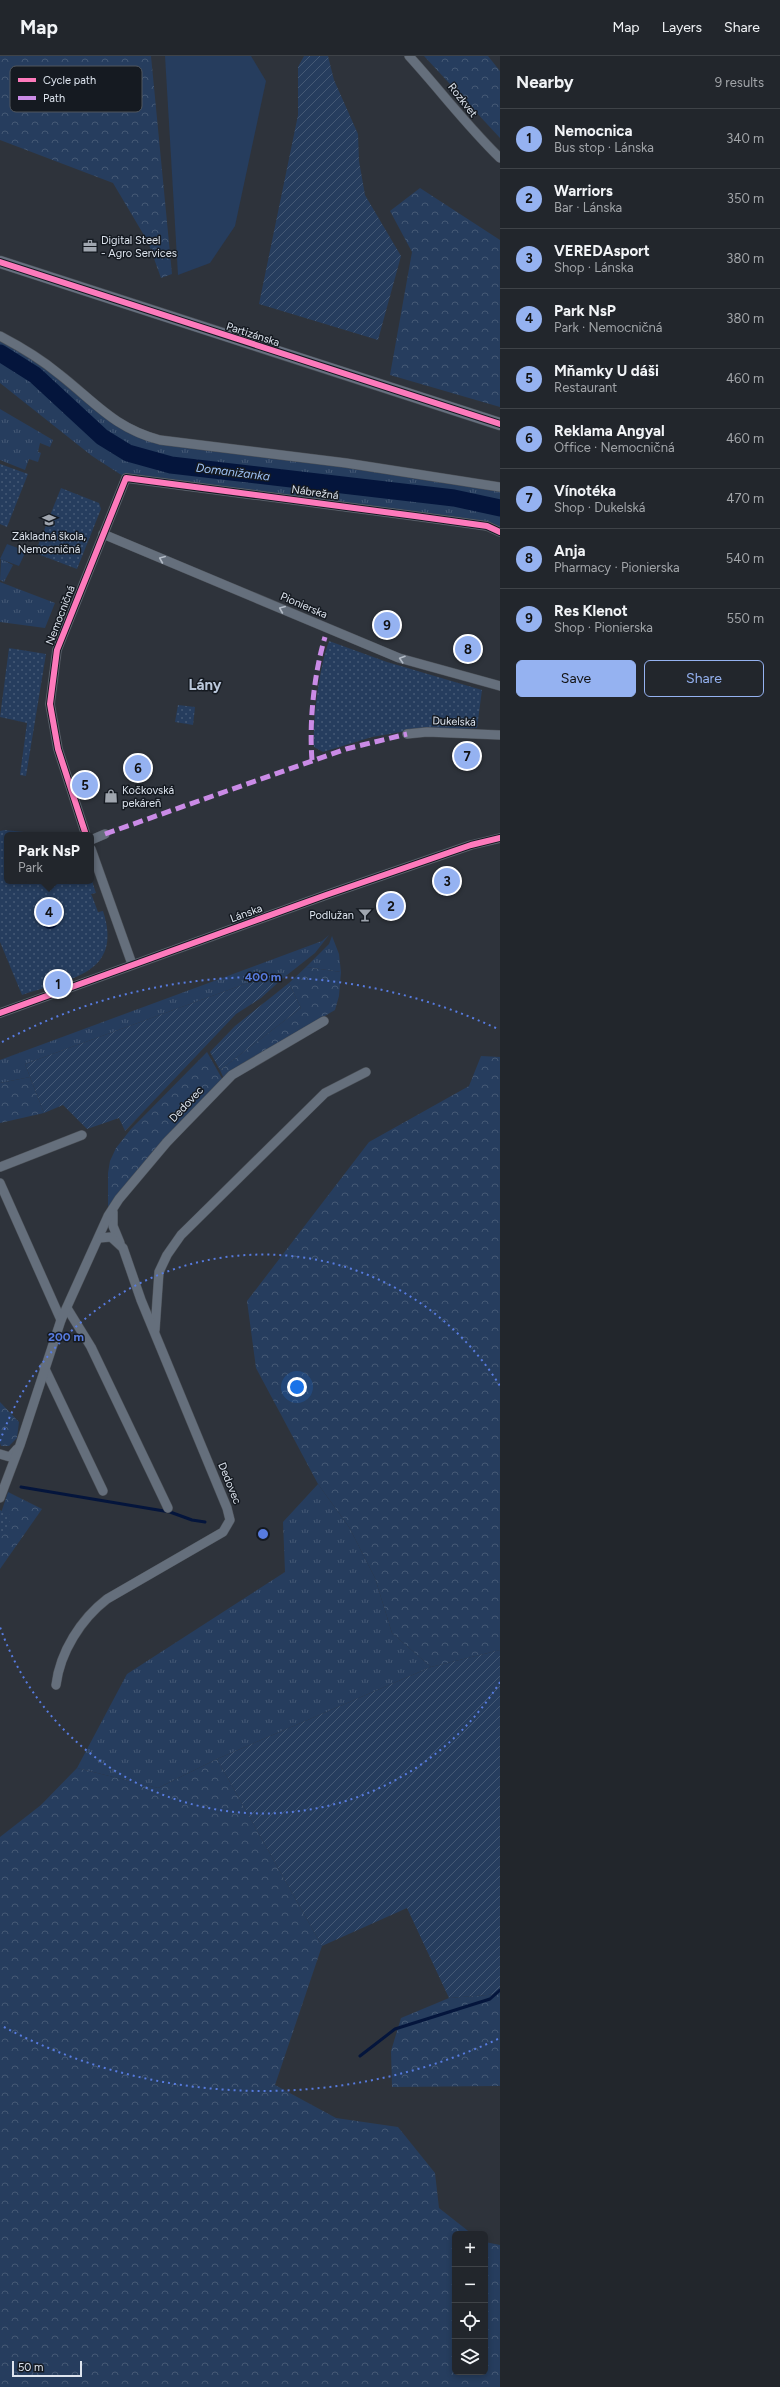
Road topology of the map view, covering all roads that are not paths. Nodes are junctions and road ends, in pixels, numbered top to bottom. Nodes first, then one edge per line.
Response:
1 (409, 56) edge
2 (500, 158) edge
3 (0, 262) edge
4 (0, 336) edge
5 (500, 424) edge
6 (126, 478) joint
7 (500, 487) edge
8 (500, 532) edge
9 (103, 534) junction
10 (500, 686) edge
11 (407, 734) dead end
12 (500, 735) edge
13 (85, 832) edge
14 (105, 834) dead end
15 (500, 838) edge
16 (94, 839) edge
17 (94, 857) edge
18 (132, 964) junction
19 (0, 1013) edge
20 (324, 1020) dead end
21 (366, 1072) dead end
22 (82, 1135) dead end
23 (0, 1167) edge
24 (0, 1183) edge
25 (119, 1199) junction
26 (99, 1238) junction
27 (123, 1248) junction
28 (67, 1308) junction
29 (61, 1320) junction
30 (155, 1330) junction
31 (44, 1367) junction
32 (20, 1445) junction
33 (0, 1454) edge
34 (103, 1491) dead end
35 (0, 1498) edge
36 (168, 1508) dead end
37 (56, 1685) dead end

1 - 2 street, Rozkvet
3 - 5 main road, Partizánska
4 - 7 street
6 - 8 street, Nábrežná
6 - 9 street, Nemocničná
10 -> 9 street, Pionierska
9 - 13 street, Nemocničná
11 - 12 street, Dukelská
14 - 16 street
15 - 18 street, Lánska
17 - 18 street
18 - 19 street, Lánska
20 - 25 street, Dedovec
21 - 30 street
22 - 23 street
24 - 29 street
25 - 26 street, Dedovec
25 - 27 street, Dedovec
26 - 27 street
26 - 28 street, Dedovec
27 - 30 street, Dedovec
28 - 29 street, Dedovec
28 - 36 street
29 - 31 street, Dedovec
30 - 37 street, Dedovec
31 - 32 street, Dedovec
31 - 34 street
32 - 33 street
32 - 35 street, Dedovec

